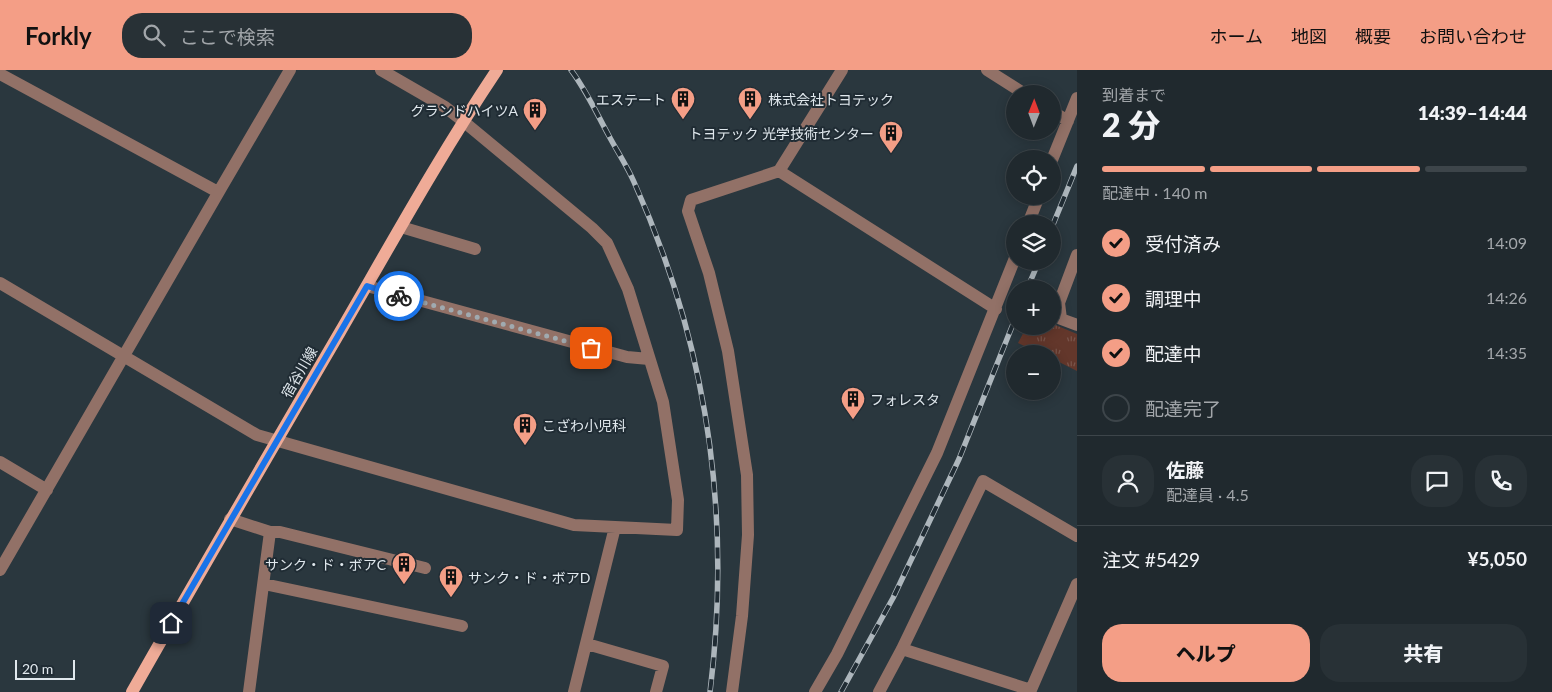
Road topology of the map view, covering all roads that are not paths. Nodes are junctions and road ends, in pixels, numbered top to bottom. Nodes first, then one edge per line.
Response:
1 (290, 70) edge
2 (380, 70) edge
3 (497, 70) edge
4 (842, 70) edge
5 (987, 70) edge
6 (0, 74) edge
7 (1010, 85) edge
8 (1077, 98) edge
9 (1061, 117) edge
10 (463, 121) junction
11 (1068, 121) junction
12 (1056, 150) edge
13 (779, 171) junction
14 (218, 192) junction
15 (401, 227) junction
16 (475, 249) dead end
17 (1077, 255) edge
18 (1011, 270) edge
19 (0, 283) edge
20 (367, 286) junction
21 (996, 309) junction
22 (1077, 325) edge
23 (125, 357) junction
24 (649, 359) junction
25 (277, 441) junction
26 (0, 462) edge
27 (47, 490) junction
28 (230, 519) junction
29 (615, 527) junction
30 (270, 532) junction
31 (1077, 536) edge
32 (425, 568) dead end
33 (0, 570) edge
34 (264, 584) junction
35 (1077, 584) edge
36 (462, 626) dead end
37 (587, 644) junction
38 (902, 650) junction
39 (1030, 691) edge
40 (132, 692) edge
41 (249, 692) edge
42 (574, 692) edge
43 (656, 692) edge
44 (732, 692) edge
45 (815, 692) edge
46 (879, 692) edge

1 - 14 street
2 - 10 street
3 - 10 main road, 宿谷川線
4 - 13 street
5 - 7 street
6 - 14 street
8 - 11 street
9 - 11 street
10 - 15 main road, 宿谷川線
10 - 24 street
11 - 12 street
13 - 21 street
13 - 44 street
14 - 23 street
15 - 16 street
15 - 20 main road, 宿谷川線
17 - 22 street
18 - 21 street
19 - 23 street
20 - 24 street
20 - 25 main road, 宿谷川線
21 - 45 street
23 - 25 street
23 - 27 street
24 - 29 street
25 - 28 main road, 宿谷川線
25 - 29 street
26 - 27 street
27 - 33 street
28 - 30 street
28 - 40 main road, 宿谷川線
29 - 37 street
30 - 32 street
30 - 34 street
31 - 38 street
34 - 36 street
34 - 41 street
35 - 39 street
37 - 42 street
37 - 43 street
38 - 39 street
38 - 46 street

